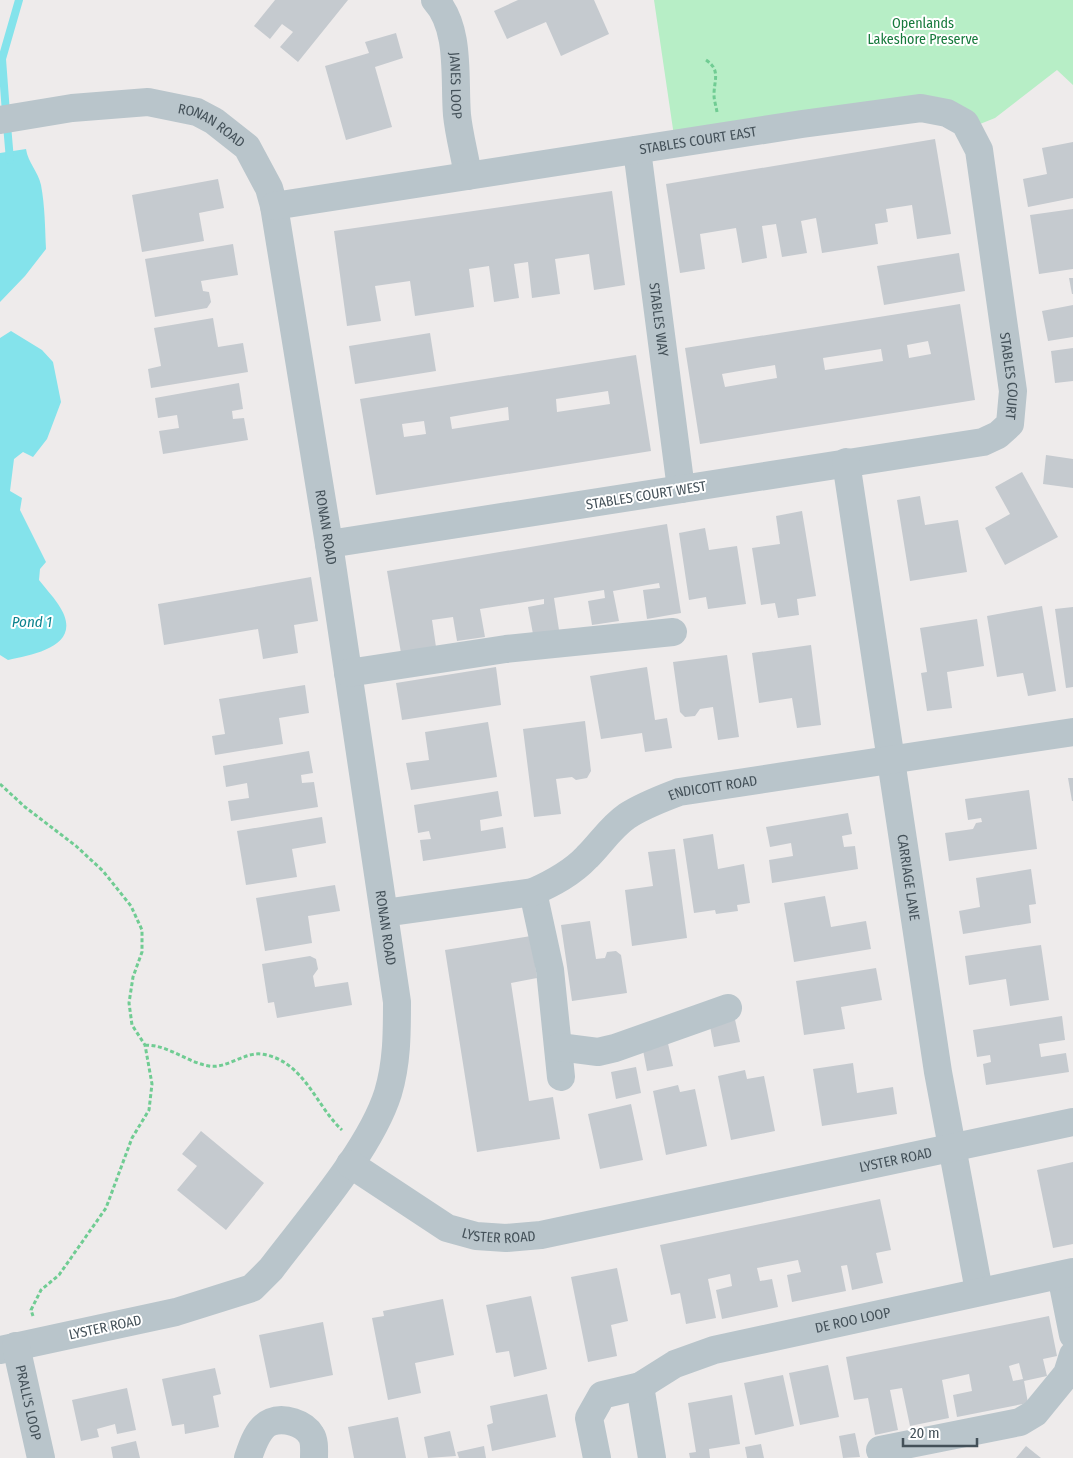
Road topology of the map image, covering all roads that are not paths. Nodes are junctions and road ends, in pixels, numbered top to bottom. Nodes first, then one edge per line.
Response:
1 (435, 0) edge
2 (0, 120) edge
3 (637, 150) junction
4 (468, 176) junction
5 (274, 206) junction
6 (996, 276) joint
7 (962, 445) joint
8 (846, 462) junction
9 (681, 489) junction
10 (329, 544) junction
11 (674, 632) dead end
12 (348, 673) junction
13 (1073, 732) edge
14 (891, 760) junction
15 (533, 892) junction
16 (384, 913) junction
17 (728, 1008) dead end
18 (558, 1048) junction
19 (562, 1077) dead end
20 (1073, 1122) edge
21 (952, 1149) junction
22 (355, 1156) junction
23 (1067, 1273) edge
24 (979, 1291) junction
25 (1073, 1335) edge
26 (8, 1348) edge
27 (1073, 1355) edge
28 (640, 1386) junction
29 (880, 1450) dead end
30 (41, 1458) edge
31 (248, 1458) edge
32 (314, 1458) edge
33 (597, 1458) edge
34 (652, 1458) edge

1 - 4 street, JANES LOOP
2 - 5 street, RONAN ROAD
3 - 4 street, STABLES COURT EAST
3 - 6 street, STABLES COURT EAST
3 - 9 street, STABLES WAY
4 - 5 street, STABLES COURT EAST
5 - 10 street, RONAN ROAD
6 - 7 street, STABLES COURT
7 - 8 street, STABLES COURT WEST
8 - 9 street, STABLES COURT WEST
8 - 14 street, CARRIAGE LANE
9 - 10 street, STABLES COURT WEST
10 - 12 street, RONAN ROAD
11 - 12 street
12 - 16 street, RONAN ROAD
13 - 14 street, ENDICOTT ROAD
14 - 15 street, ENDICOTT ROAD
14 - 21 street, CARRIAGE LANE
15 - 16 street, ENDICOTT ROAD
15 - 18 street
16 - 22 street, RONAN ROAD
17 - 18 street
18 - 19 street
20 - 21 street, LYSTER ROAD
21 - 22 street, LYSTER ROAD
21 - 24 street, CARRIAGE LANE
22 - 26 street, LYSTER ROAD
23 - 24 street, DE ROO LOOP
23 - 25 street
24 - 28 street, DE ROO LOOP
26 - 30 street, PRALL'S LOOP
27 - 29 street
28 - 33 street, DE ROO LOOP
28 - 34 street
31 - 32 street

